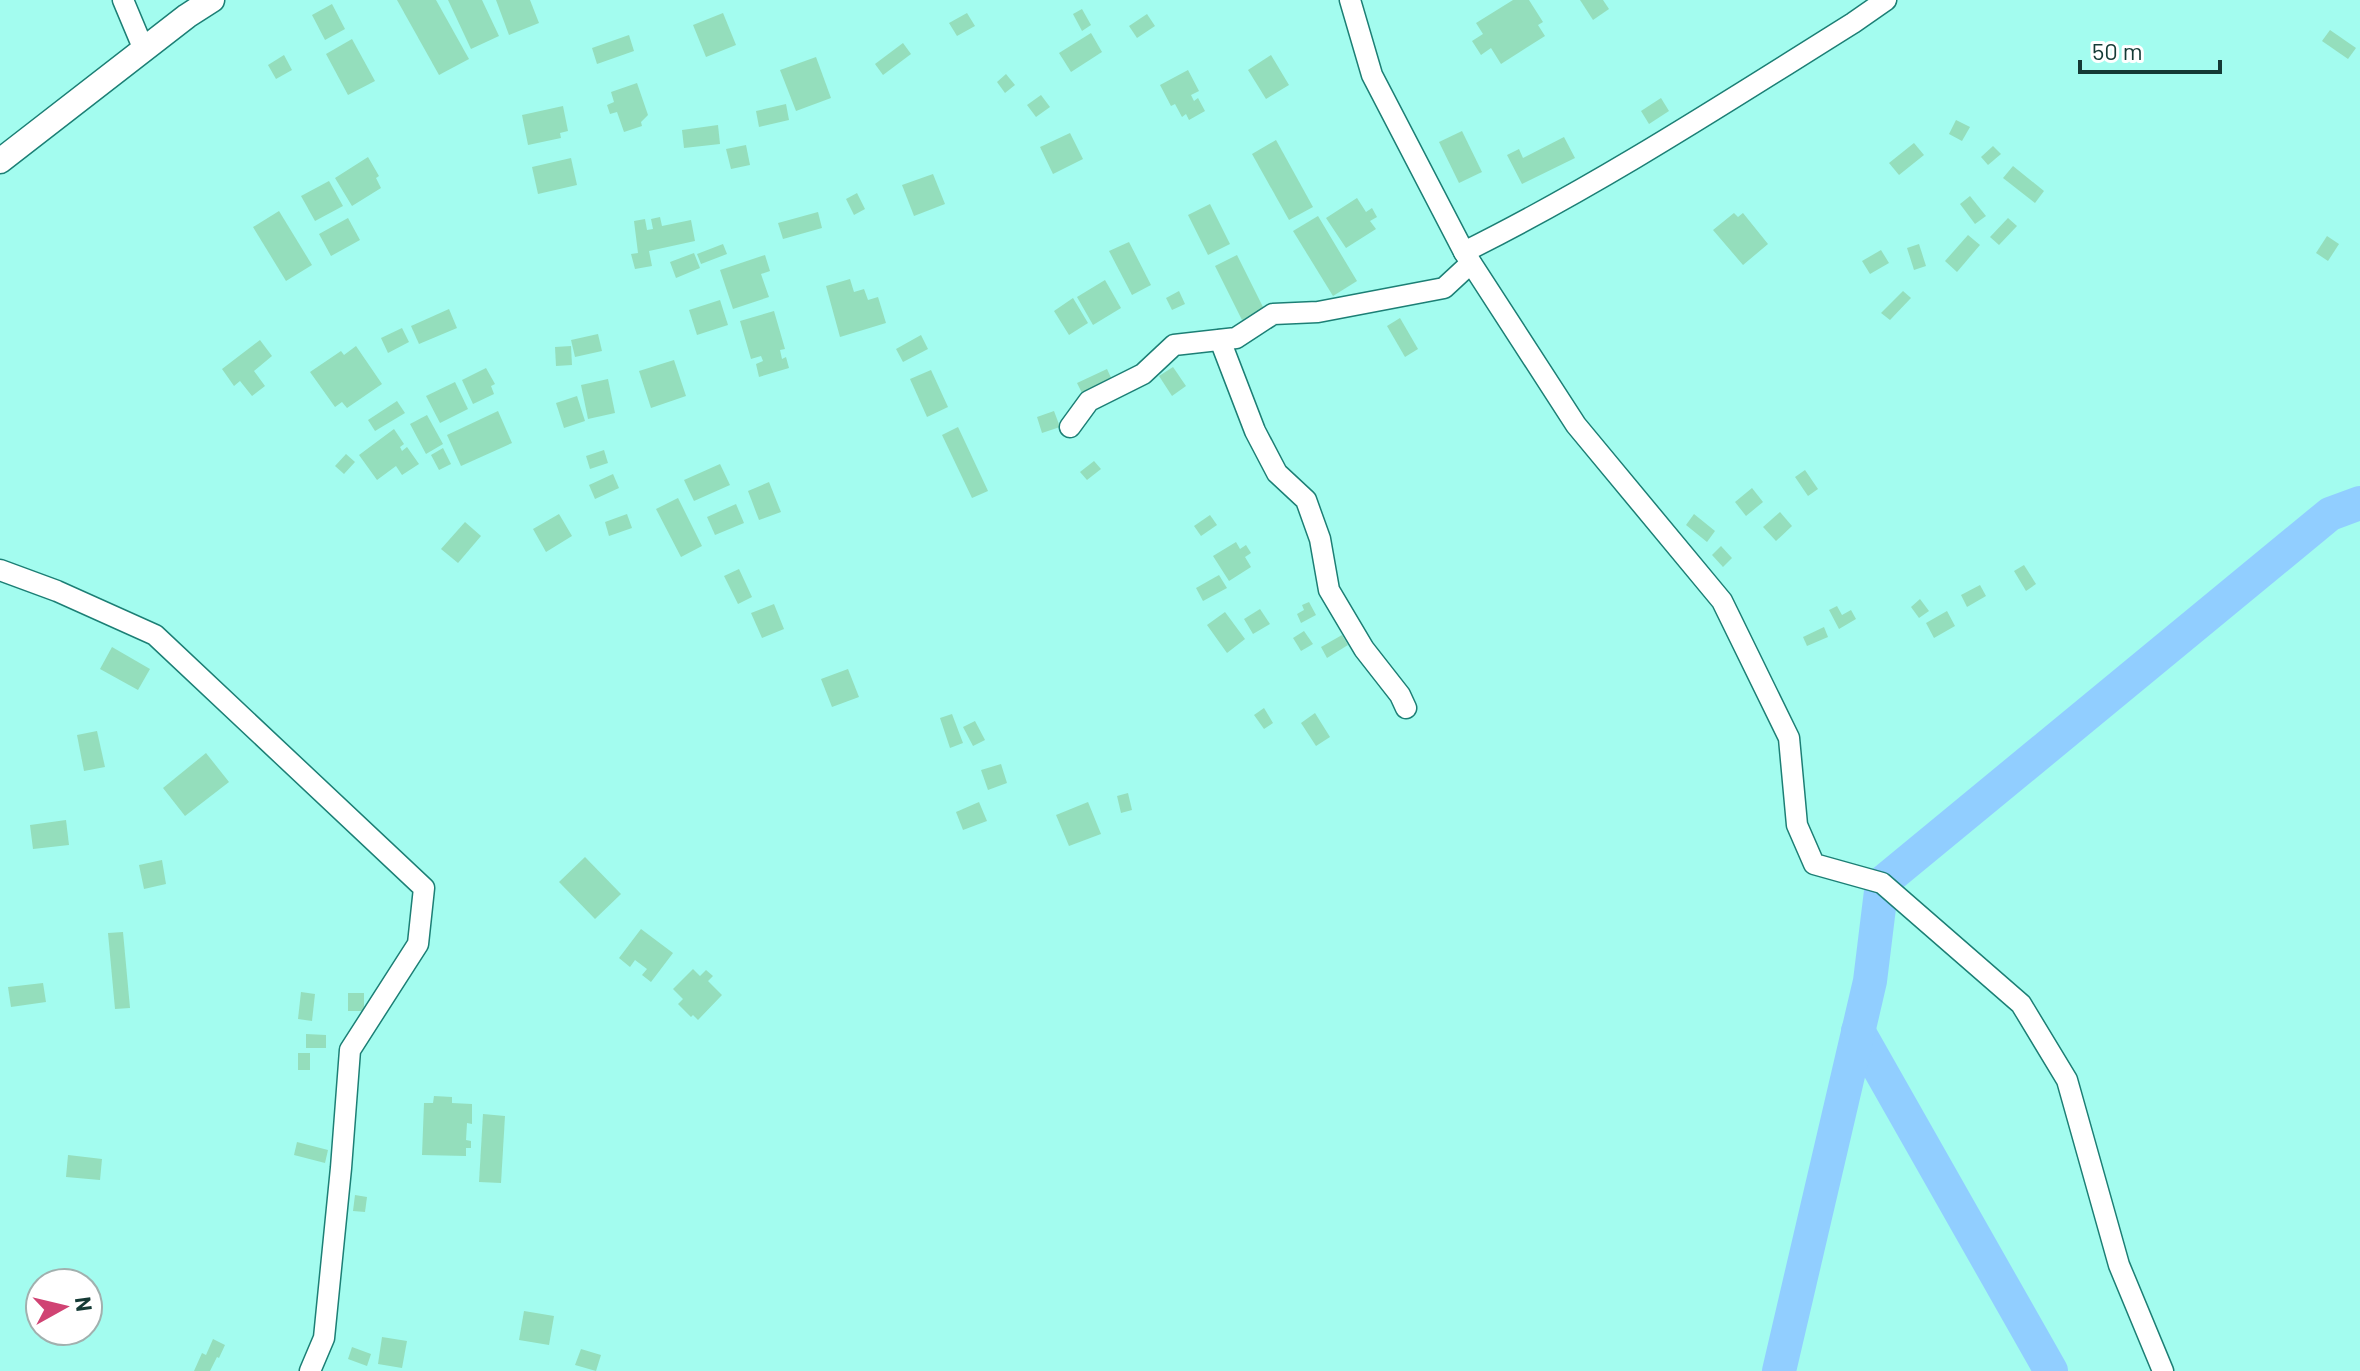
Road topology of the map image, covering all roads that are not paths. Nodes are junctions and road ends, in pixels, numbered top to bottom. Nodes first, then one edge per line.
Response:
1 (123, 0) edge
2 (212, 0) edge
3 (1350, 0) edge
4 (1886, 0) edge
5 (144, 50) junction
6 (0, 161) edge
7 (1467, 257) junction
8 (1220, 340) junction
9 (1070, 427) dead end
10 (0, 570) edge
11 (1406, 708) dead end
12 (310, 1371) edge
13 (2163, 1371) edge

1 - 5 street
2 - 5 main road
3 - 7 street
4 - 7 street
5 - 6 main road
7 - 8 street
7 - 13 street
8 - 9 street
8 - 11 street
10 - 12 street

